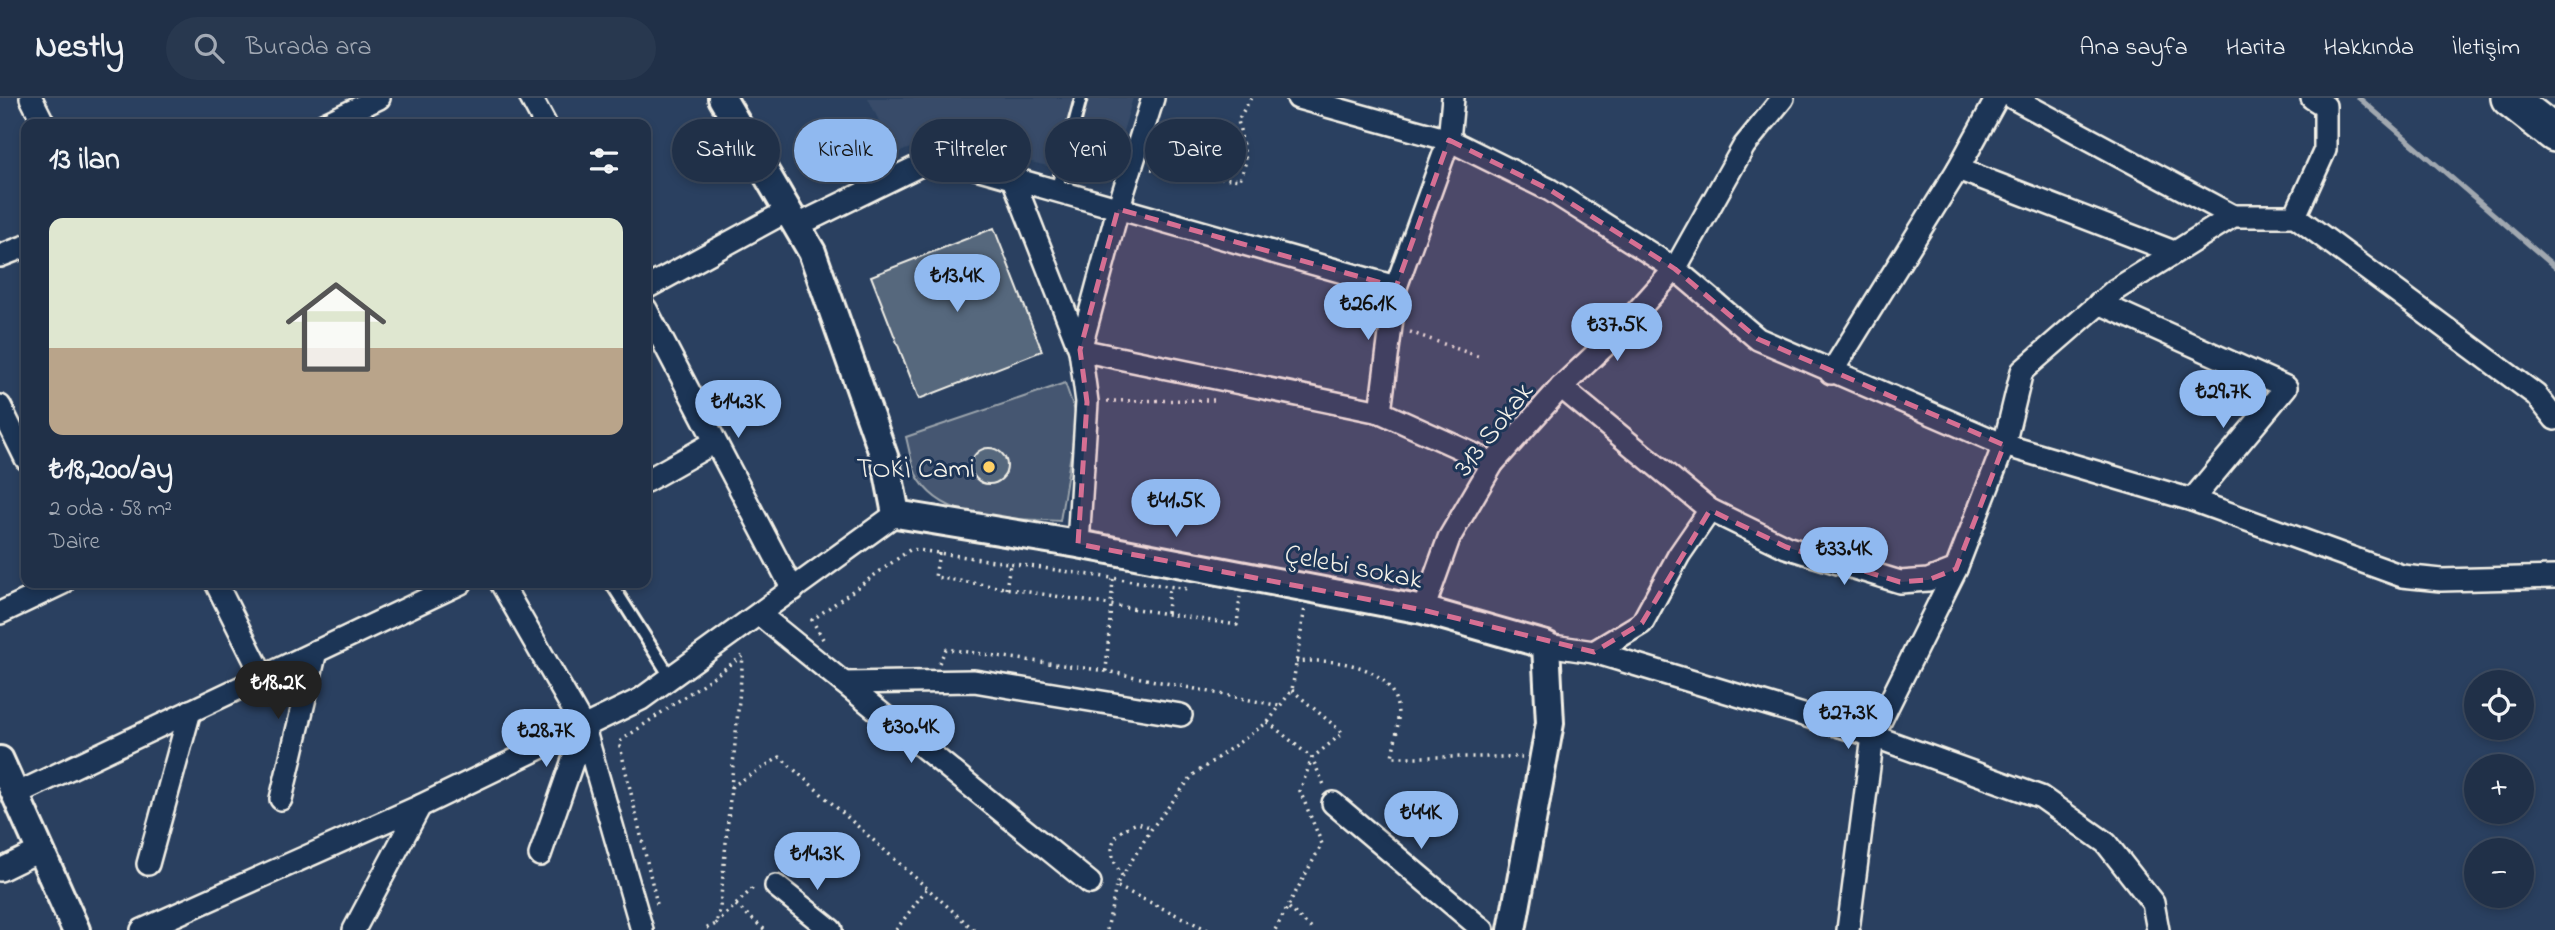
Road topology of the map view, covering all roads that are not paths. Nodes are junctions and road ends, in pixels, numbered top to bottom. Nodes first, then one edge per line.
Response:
1 (32, 98) edge
2 (379, 98) edge
3 (531, 98) edge
4 (722, 98) edge
5 (1081, 98) edge
6 (1153, 98) edge
7 (1298, 98) edge
8 (1453, 98) edge
9 (1783, 98) edge
10 (1997, 98) edge
11 (2013, 98) edge
12 (2312, 98) edge
13 (2509, 98) edge
14 (42, 119) edge
15 (335, 119) edge
16 (542, 119) edge
17 (2555, 134) edge
18 (1449, 140) junction
19 (911, 168) edge
20 (1958, 169) junction
21 (1014, 182) edge
22 (1024, 182) edge
23 (1056, 191) junction
24 (1118, 209) junction
25 (2234, 216) junction
26 (2295, 216) junction
27 (792, 218) junction
28 (21, 248) edge
29 (2174, 252) junction
30 (0, 256) edge
31 (1675, 269) junction
32 (651, 286) edge
33 (1396, 288) junction
34 (2099, 303) junction
35 (651, 319) edge
36 (1080, 350) junction
37 (1831, 373) junction
38 (1560, 387) junction
39 (0, 406) edge
40 (1380, 412) junction
41 (2555, 419) edge
42 (715, 442) junction
43 (2004, 445) junction
44 (21, 449) edge
45 (1493, 463) junction
46 (651, 478) edge
47 (2192, 500) junction
48 (1710, 510) junction
49 (896, 514) junction
50 (1077, 544) junction
51 (1955, 569) junction
52 (2555, 577) edge
53 (52, 588) edge
54 (218, 588) edge
55 (450, 588) edge
56 (504, 588) edge
57 (614, 588) edge
58 (793, 590) junction
59 (1423, 610) junction
60 (0, 613) edge
61 (759, 614) junction
62 (1546, 645) junction
63 (316, 652) junction
64 (1594, 652) junction
65 (263, 677) junction
66 (671, 678) junction
67 (844, 684) junction
68 (190, 712) junction
69 (1181, 715) dead end
70 (584, 728) junction
71 (1873, 736) junction
72 (0, 760) edge
73 (14, 795) junction
74 (281, 799) dead end
75 (1333, 803) road end
76 (419, 806) junction
77 (41, 850) junction
78 (540, 856) dead end
79 (148, 864) dead end
80 (0, 870) edge
81 (1090, 883) dead end
82 (776, 886) dead end
83 (76, 930) edge
84 (142, 930) edge
85 (354, 930) edge
86 (642, 930) edge
87 (831, 930) edge
88 (1483, 930) edge
89 (1512, 930) edge
90 (1848, 930) edge
91 (2158, 930) edge

1 - 14 street
2 - 15 street
3 - 16 street
4 - 27 street
5 - 23 lane
6 - 24 street
7 - 18 street
8 - 18 street
9 - 31 street, 313 Sokak
10 - 20 street
11 - 25 street
12 - 26 street
13 - 17 highway
18 - 31 street
18 - 33 street
19 - 27 street
20 - 29 street
20 - 37 street
21 - 36 street
22 - 23 street
23 - 24 street
24 - 33 street
24 - 36 street
25 - 26 street
25 - 29 street
26 - 41 street
27 - 32 street
27 - 49 street
28 - 30 street
29 - 34 street
31 - 37 street
31 - 38 street, 313 Sokak
33 - 40 street
34 - 43 street
34 - 47 street
35 - 42 street
36 - 40 street
36 - 50 street
37 - 43 street
38 - 45 street, 313 Sokak
38 - 48 street
39 - 44 street
40 - 45 street
42 - 46 street
42 - 58 street
43 - 47 street
43 - 51 street
45 - 59 street, 313 Sokak
47 - 52 street
48 - 51 street
48 - 64 street
49 - 50 street, Çelebi sokak
49 - 58 street
50 - 59 street, Çelebi sokak
51 - 71 street
53 - 60 street
54 - 65 street
55 - 63 street
56 - 70 street
57 - 66 lane
58 - 61 street
59 - 62 street, Çelebi sokak
61 - 66 street
61 - 67 street
62 - 64 street
62 - 89 street
63 - 65 street
63 - 74 street
64 - 71 street
65 - 68 street
66 - 70 street
67 - 69 street
67 - 81 street
68 - 73 street
68 - 79 street
70 - 76 street
70 - 78 street
70 - 86 street
71 - 90 street
71 - 91 street
72 - 73 street
73 - 77 street
75 - 88 street
76 - 84 street
76 - 85 street
77 - 80 street
77 - 83 street
82 - 87 street

